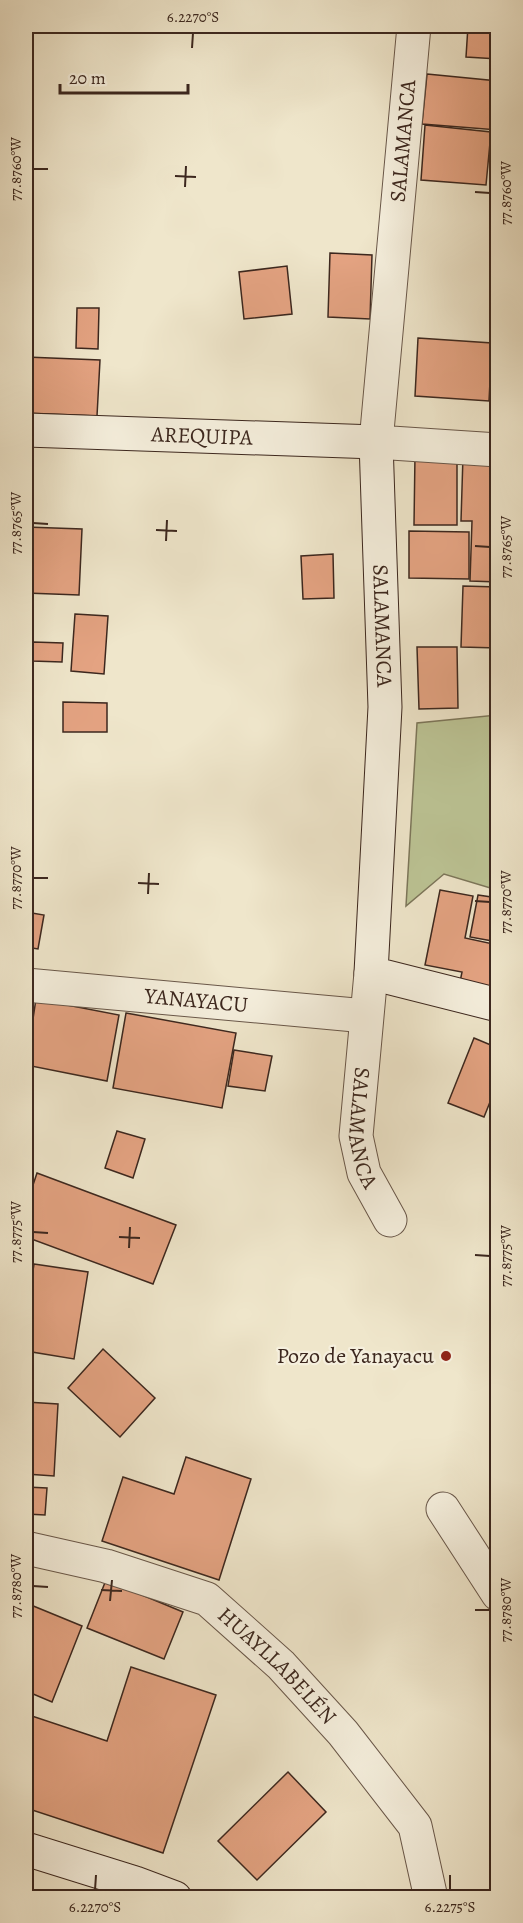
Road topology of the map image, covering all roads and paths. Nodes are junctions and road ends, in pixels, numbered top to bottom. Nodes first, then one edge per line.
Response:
1 (414, 26) edge
2 (26, 430) edge
3 (376, 442) junction
4 (498, 450) edge
5 (372, 973) junction
6 (26, 985) edge
7 (498, 1005) edge
8 (366, 1016) junction
9 (390, 1220) dead end
10 (443, 1509) dead end
11 (26, 1548) edge
12 (498, 1594) edge
13 (26, 1849) edge
14 (175, 1898) edge
15 (431, 1898) edge

1 - 3 street, SALAMANCA
2 - 3 street, AREQUIPA
3 - 4 street, AREQUIPA
3 - 5 street, SALAMANCA
5 - 7 street
5 - 8 street, SALAMANCA
6 - 8 street, YANAYACU
8 - 9 street, SALAMANCA
10 - 12 street
11 - 15 street, HUAYLLABELÉN
13 - 14 street

